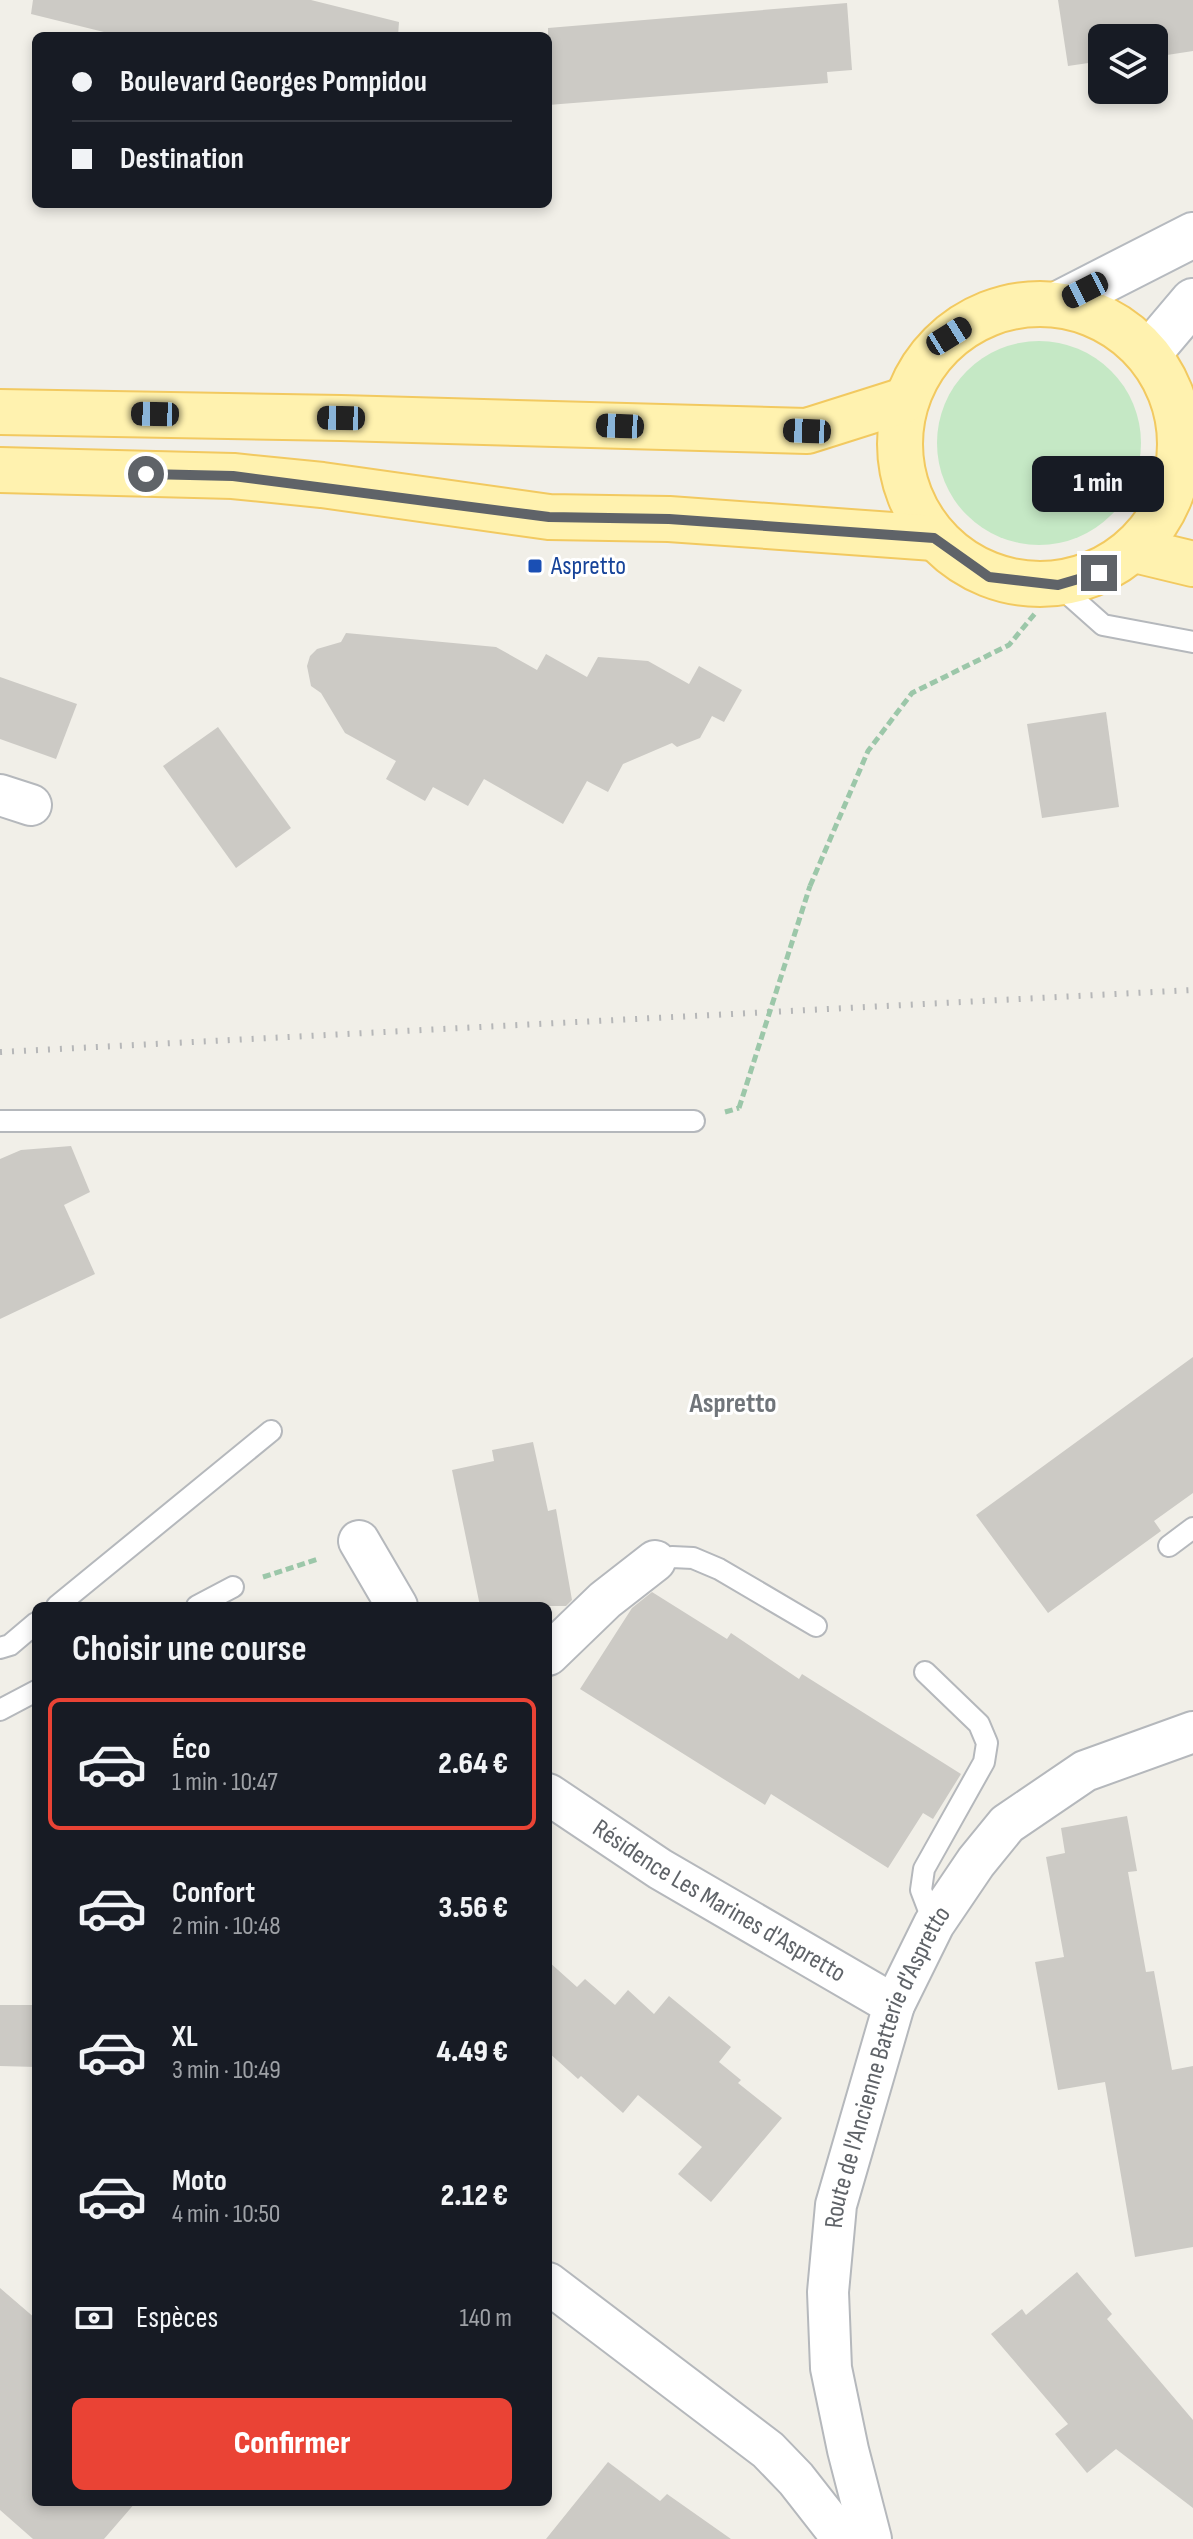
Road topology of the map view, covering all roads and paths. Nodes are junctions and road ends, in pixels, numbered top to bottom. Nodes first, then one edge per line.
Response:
1 (1193, 235) edge
2 (1193, 301) edge
3 (1058, 304) junction
4 (1149, 353) junction
5 (905, 400) junction
6 (0, 412) edge
7 (1187, 452) edge
8 (0, 470) edge
9 (934, 538) junction
10 (1135, 550) junction
11 (1193, 564) edge
12 (1058, 585) junction
13 (1193, 642) edge
14 (739, 1108) dead end
15 (0, 1121) edge
16 (694, 1121) dead end
17 (271, 1431) dead end
18 (1193, 1528) edge
19 (359, 1541) joint
20 (1169, 1546) dead end
21 (655, 1561) joint
22 (233, 1587) joint
23 (62, 1602) edge
24 (205, 1602) edge
25 (395, 1602) edge
26 (32, 1626) edge
27 (816, 1626) dead end
28 (0, 1648) edge
29 (552, 1651) edge
30 (925, 1672) dead end
31 (32, 1693) edge
32 (0, 1710) edge
33 (1193, 1732) edge
34 (552, 1797) edge
35 (934, 1924) junction
36 (894, 2005) junction
37 (552, 2286) edge
38 (843, 2539) edge
39 (871, 2539) edge

1 - 3 main road
2 - 4 main road
3 - 4 main road
3 - 5 main road
4 - 7 main road
5 - 6 main road
5 - 9 main road
7 - 10 main road
8 - 9 main road
9 - 12 main road
10 - 11 main road
10 - 12 main road
12 - 13 lane
12 - 14 path, bridge
15 - 16 lane
17 - 23 lane
18 - 20 lane
19 - 22 path
19 - 25 street
21 - 27 lane
21 - 29 street
22 - 24 lane
26 - 28 lane
30 - 35 lane
31 - 32 lane
33 - 35 street, Route de l'Ancienne Batterie d'Aspretto
34 - 36 street, Résidence Les Marines d'Aspretto
35 - 36 street, Route de l'Ancienne Batterie d'Aspretto
36 - 39 street, Route de l'Ancienne Batterie d'Aspretto
37 - 38 street

